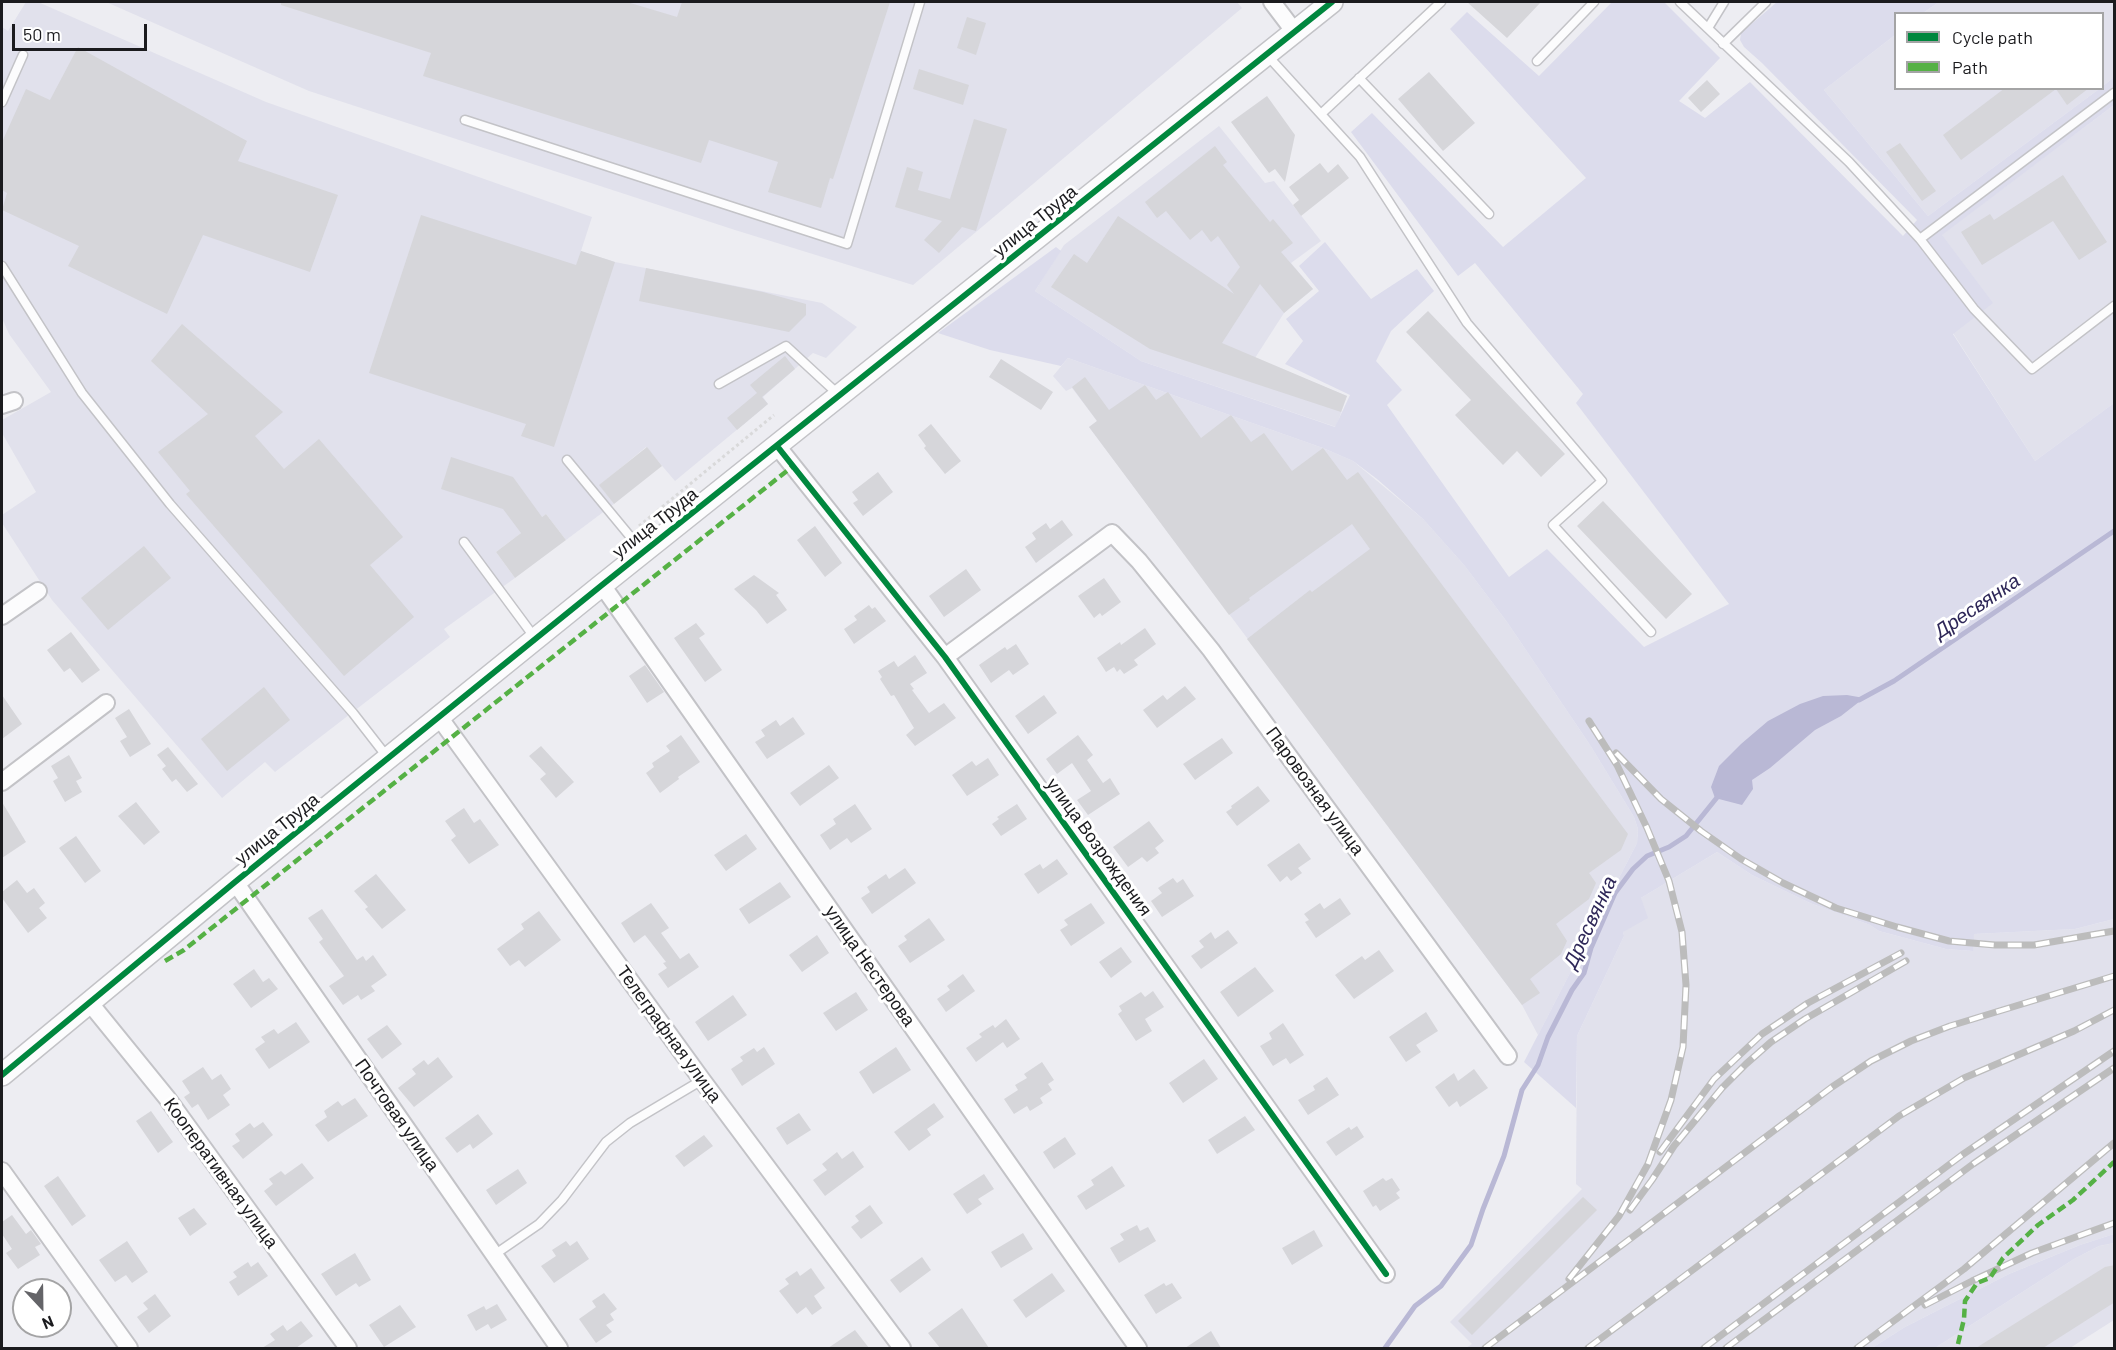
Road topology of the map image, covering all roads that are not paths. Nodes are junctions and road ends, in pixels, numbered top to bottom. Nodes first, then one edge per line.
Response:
1 (920, 2) edge
2 (1272, 2) edge
3 (1332, 2) edge
4 (1441, 2) edge
5 (1594, 2) edge
6 (1680, 2) edge
7 (1724, 2) edge
8 (1766, 2) edge
9 (1708, 28) junction
10 (1294, 31) junction
11 (1723, 44) junction
12 (1266, 54) junction
13 (23, 55) dead end
14 (1536, 61) dead end
15 (1359, 78) junction
16 (2115, 93) edge
17 (2, 102) edge
18 (1321, 114) junction
19 (465, 120) dead end
20 (1489, 214) dead end
21 (1920, 239) junction
22 (2, 266) edge
23 (2115, 306) edge
24 (720, 384) dead end
25 (840, 396) junction
26 (777, 446) junction
27 (567, 460) dead end
28 (464, 542) dead end
29 (644, 552) junction
30 (602, 585) junction
31 (38, 591) dead end
32 (2, 616) edge
33 (1651, 632) dead end
34 (536, 639) junction
35 (945, 657) junction
36 (106, 703) dead end
37 (439, 717) junction
38 (388, 759) junction
39 (2, 782) edge
40 (235, 882) junction
41 (89, 1002) junction
42 (1508, 1056) dead end
43 (2, 1074) edge
44 (702, 1080) junction
45 (2, 1171) edge
46 (494, 1255) junction
47 (1386, 1274) dead end
48 (129, 1348) edge
49 (348, 1348) edge
50 (559, 1348) edge
51 (902, 1348) edge
52 (1138, 1348) edge

1 - 19 lane
2 - 10 street
3 - 10 street, улица Труда
4 - 15 lane
5 - 14 lane
6 - 9 lane
7 - 9 lane
8 - 11 lane
9 - 11 lane
10 - 12 street, улица Труда
11 - 21 lane
12 - 18 lane
12 - 25 street, улица Труда
13 - 17 lane
15 - 18 lane
15 - 20 lane
16 - 21 lane
18 - 33 lane
21 - 23 lane
22 - 38 lane
24 - 25 lane
25 - 26 street, улица Труда
26 - 29 street, улица Труда
26 - 35 street, улица Возрождения
27 - 29 lane
28 - 34 lane
29 - 30 street, улица Труда
30 - 34 street, улица Труда
30 - 52 street, улица Нестерова
31 - 32 street
34 - 37 street, улица Труда
35 - 42 street, Паровозная улица
35 - 47 street, улица Возрождения
36 - 39 street
37 - 38 street, улица Труда
37 - 44 street, Телеграфная улица
38 - 40 street, улица Труда
40 - 41 street, улица Труда
40 - 46 street, Почтовая улица
41 - 43 street, улица Труда
41 - 49 street, Кооперативная улица
44 - 46 lane
44 - 51 street, Телеграфная улица
45 - 48 street
46 - 50 street, Почтовая улица

